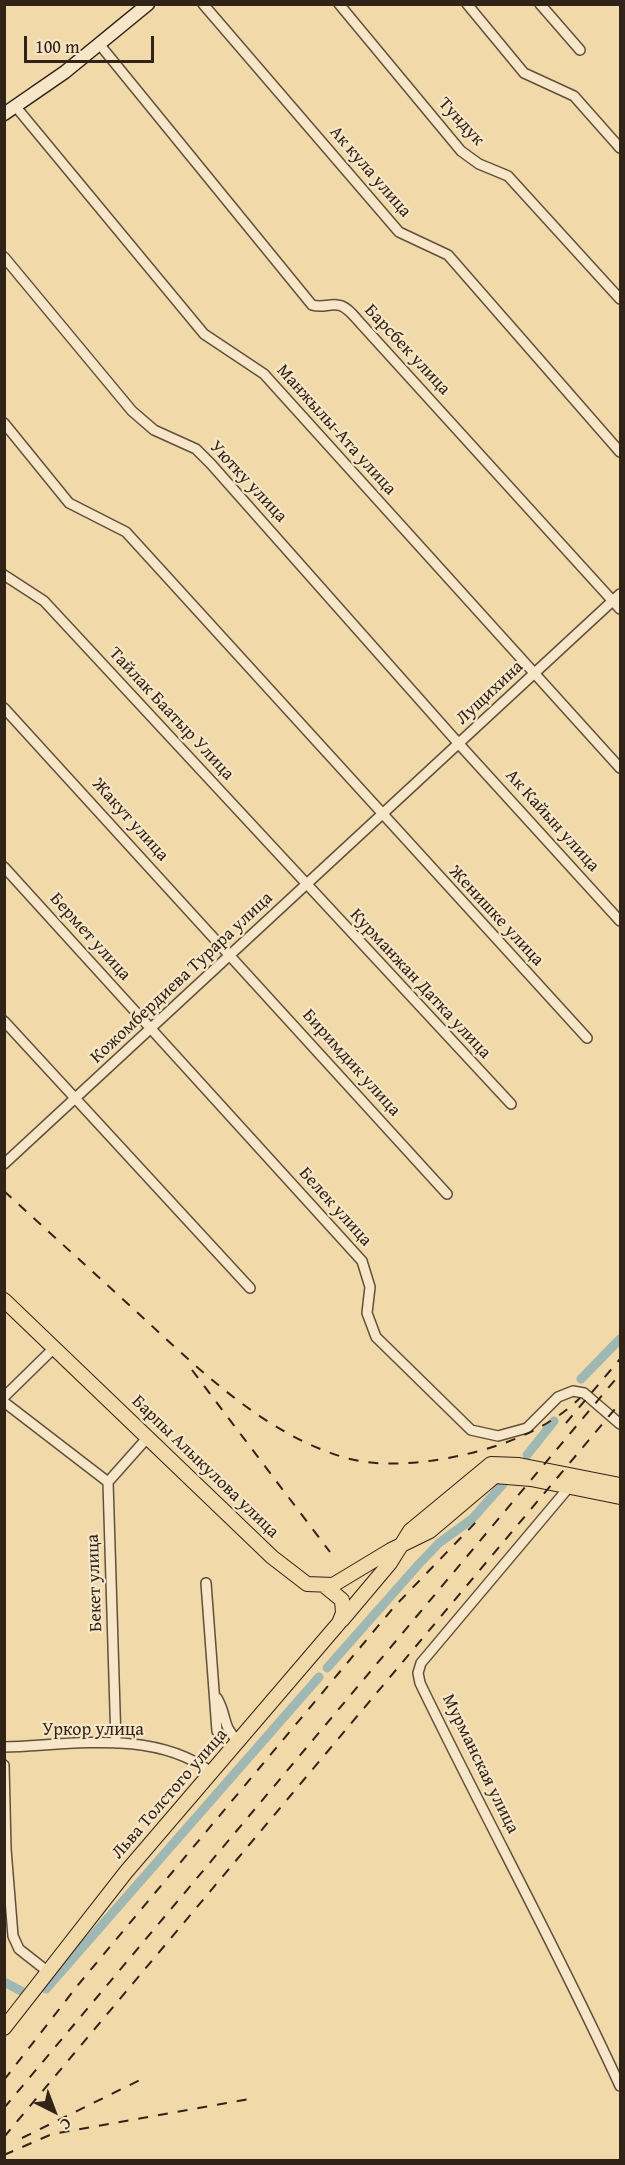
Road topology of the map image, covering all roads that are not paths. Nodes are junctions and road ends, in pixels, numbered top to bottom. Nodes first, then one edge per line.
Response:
1 (148, 4) edge
2 (203, 4) edge
3 (339, 4) edge
4 (467, 4) edge
5 (540, 4) edge
6 (100, 45) junction
7 (580, 50) dead end
8 (16, 107) junction
9 (4, 114) edge
10 (621, 148) edge
11 (4, 257) edge
12 (621, 299) edge
13 (4, 423) edge
14 (621, 452) edge
15 (4, 574) edge
16 (617, 597) edge
17 (621, 609) edge
18 (535, 673) junction
19 (4, 708) edge
20 (459, 744) junction
21 (621, 768) edge
22 (381, 816) junction
23 (4, 867) edge
24 (305, 885) junction
25 (621, 921) edge
26 (231, 955) junction
27 (4, 1021) edge
28 (150, 1029) junction
29 (587, 1038) dead end
30 (75, 1099) junction
31 (511, 1104) dead end
32 (5, 1163) edge
33 (447, 1194) dead end
34 (250, 1288) dead end
35 (4, 1300) edge
36 (54, 1348) junction
37 (4, 1397) edge
38 (4, 1402) edge
39 (621, 1424) edge
40 (148, 1437) junction
41 (108, 1482) junction
42 (621, 1485) edge
43 (570, 1486) junction
44 (621, 1497) edge
45 (401, 1544) junction
46 (206, 1583) dead end
47 (326, 1587) junction
48 (339, 1623) junction
49 (215, 1696) junction
50 (217, 1731) dead end
51 (238, 1741) junction
52 (116, 1743) junction
53 (4, 1747) edge
54 (4, 1765) edge
55 (211, 1772) junction
56 (47, 1971) junction
57 (4, 2028) edge
58 (621, 2086) edge

1 - 6 main road
2 - 14 street, Ак кула улица
3 - 12 street, Тундук
4 - 10 street
5 - 7 street
6 - 8 main road
6 - 16 street, Барсбек улица
8 - 9 main road
8 - 18 street, Манжылы-Ата улица
11 - 20 street, Уютку улица
13 - 22 street, Женишке улица
15 - 24 street, Тайлак Баатыр Улица
16 - 17 street, Барсбек улица
16 - 18 street, Лущихина
18 - 20 street, Лущихина
18 - 21 street, Манжылы-Ата улица
19 - 26 street, Жакут улица
20 - 22 street, Лущихина
20 - 25 street, Ак Кайын улица
22 - 24 street, Кожомбердиева Турара улица
22 - 29 street, Женишке улица
23 - 28 street, Бермет улица
24 - 26 street, Кожомбердиева Турара улица
24 - 31 street, Курманжан Датка улица
26 - 28 street, Кожомбердиева Турара улица
26 - 33 street, Биримдик улица
27 - 30 street
28 - 30 street, Кожомбердиева Турара улица
28 - 39 street, Белек улица
30 - 32 street, Кожомбердиева Турара улица
30 - 34 street
35 - 36 main road, Барпы Алыкулова улица
36 - 37 street
36 - 40 main road, Барпы Алыкулова улица
38 - 41 street
40 - 41 street
40 - 47 main road, Барпы Алыкулова улица
41 - 52 street, Бекет улица
42 - 45 main road
43 - 44 main road
43 - 45 main road
43 - 58 street, Мурманская улица
45 - 47 main road
45 - 48 main road, Льва Толстого улица
46 - 49 street
47 - 48 main road
48 - 51 main road, Льва Толстого улица
49 - 50 street
49 - 51 street
51 - 55 main road, Льва Толстого улица
52 - 53 street, Уркор улица
52 - 55 street, Уркор улица
54 - 56 street
55 - 56 main road, Льва Толстого улица
56 - 57 main road, Льва Толстого улица

